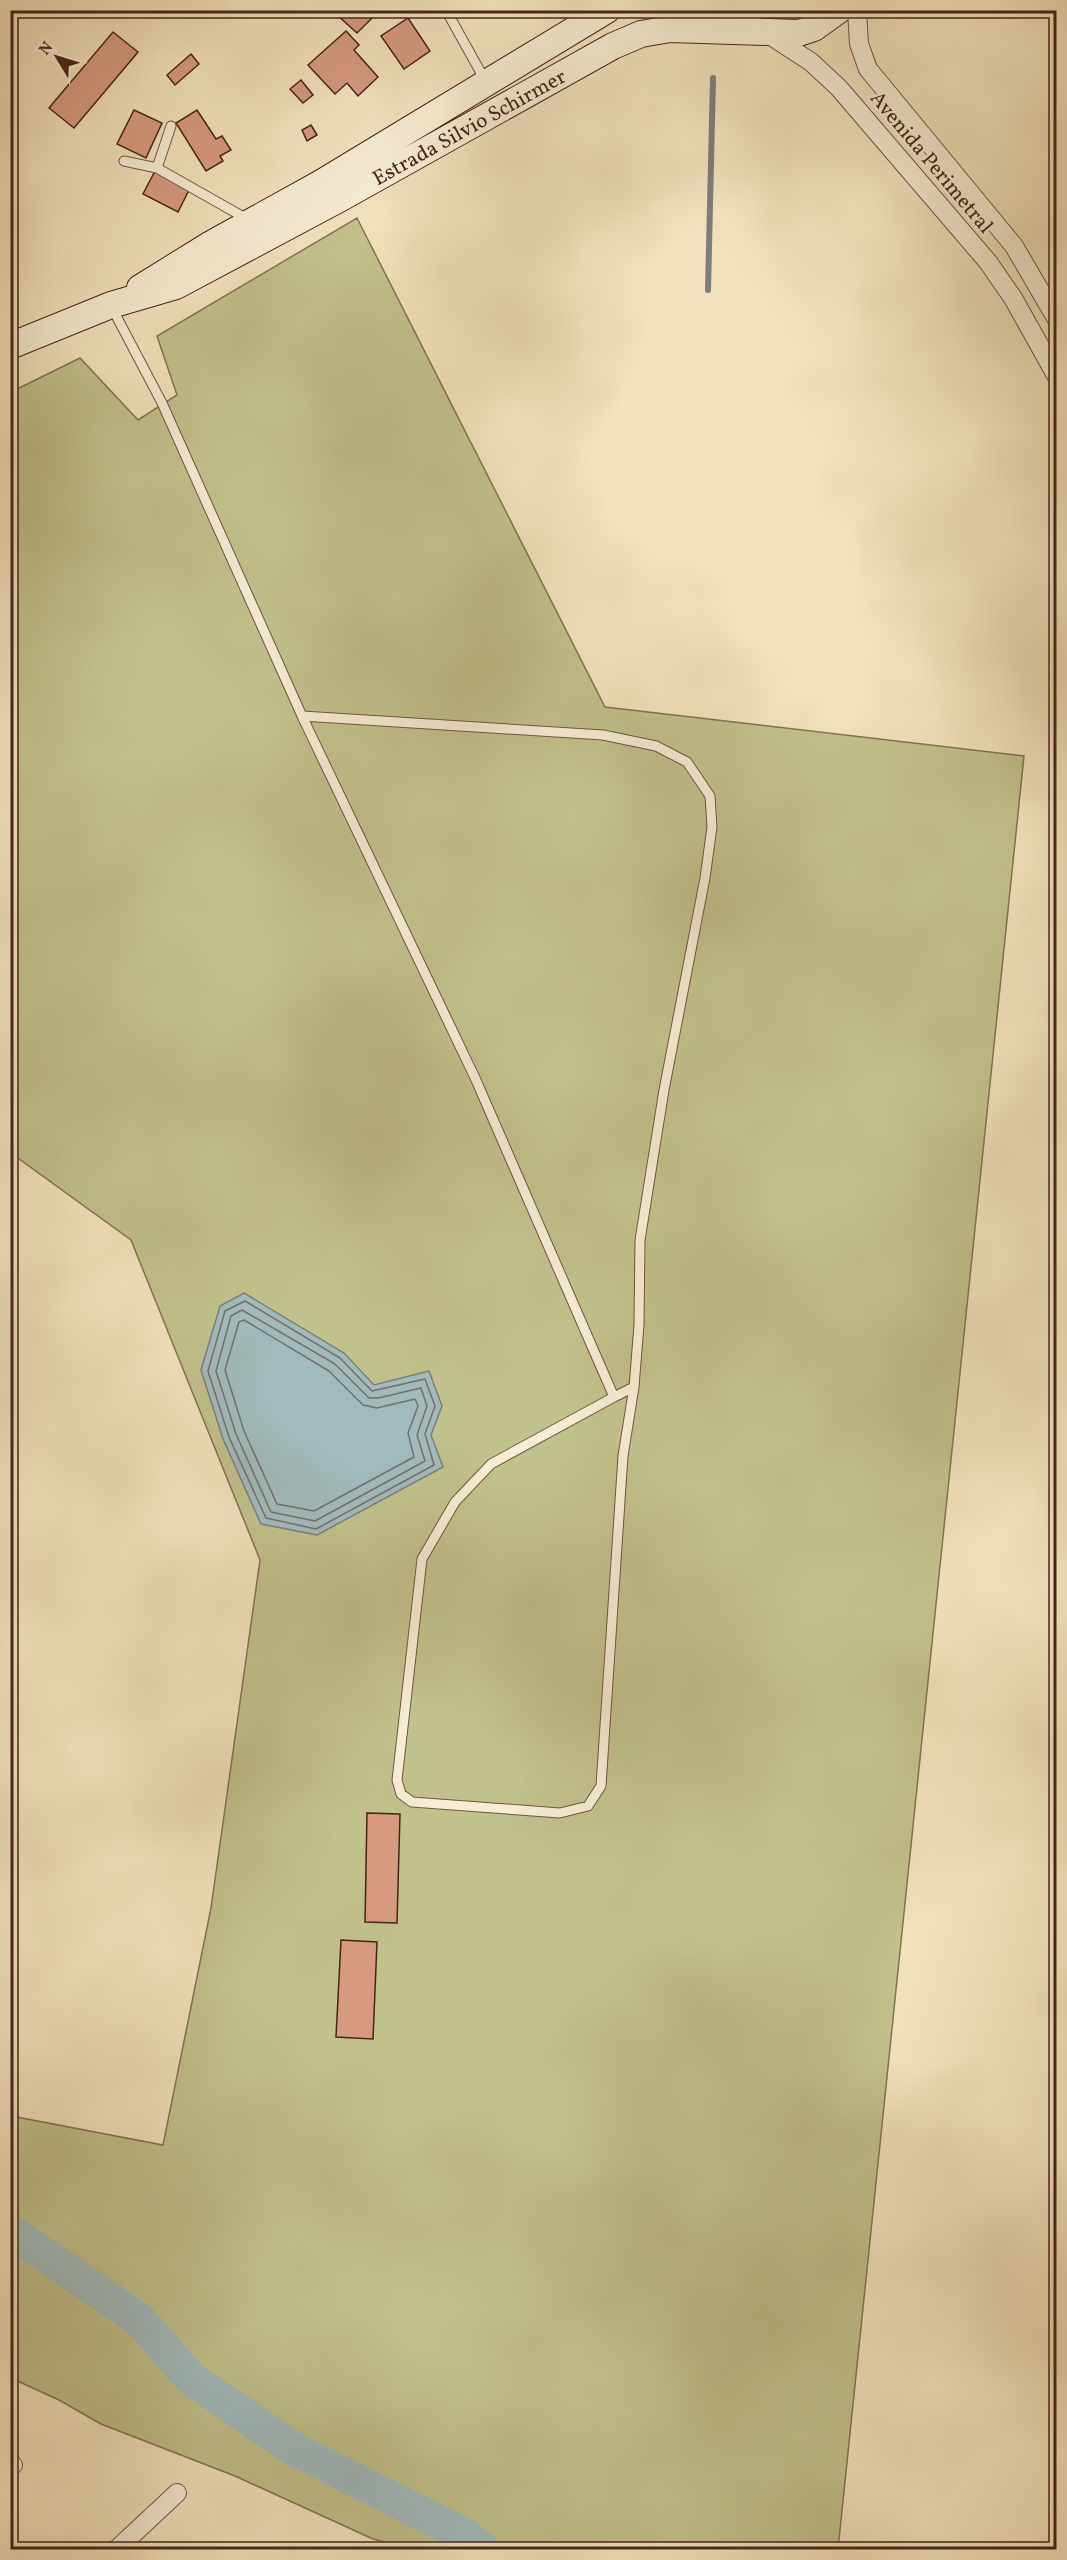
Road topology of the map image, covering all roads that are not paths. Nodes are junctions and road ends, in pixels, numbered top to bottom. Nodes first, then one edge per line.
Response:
1 (446, 10) edge
2 (607, 10) edge
3 (738, 10) edge
4 (838, 10) edge
5 (857, 10) edge
6 (766, 31) junction
7 (487, 83) junction
8 (171, 126) dead end
9 (124, 161) dead end
10 (157, 168) junction
11 (252, 222) junction
12 (111, 305) junction
13 (1056, 318) edge
14 (10, 346) edge
15 (1056, 375) edge
16 (302, 716) junction
17 (634, 1387) junction
18 (614, 1397) junction
19 (177, 2493) dead end
20 (116, 2550) edge

1 - 7 lane
2 - 7 street, Estrada Silvio Schirmer
3 - 6 street, Avenida Perimetral
4 - 6 street, Estrada Silvio Schirmer
5 - 13 street, Avenida Perimetral
6 - 12 street, Estrada Silvio Schirmer
6 - 15 street, Avenida Perimetral
7 - 11 street, Estrada Silvio Schirmer
8 - 10 lane
9 - 10 lane
10 - 11 lane
11 - 12 street, Estrada Silvio Schirmer
12 - 14 street, Estrada Silvio Schirmer
12 - 16 lane
16 - 17 lane
16 - 18 lane
17 - 18 lane
17 - 18 lane
19 - 20 street

